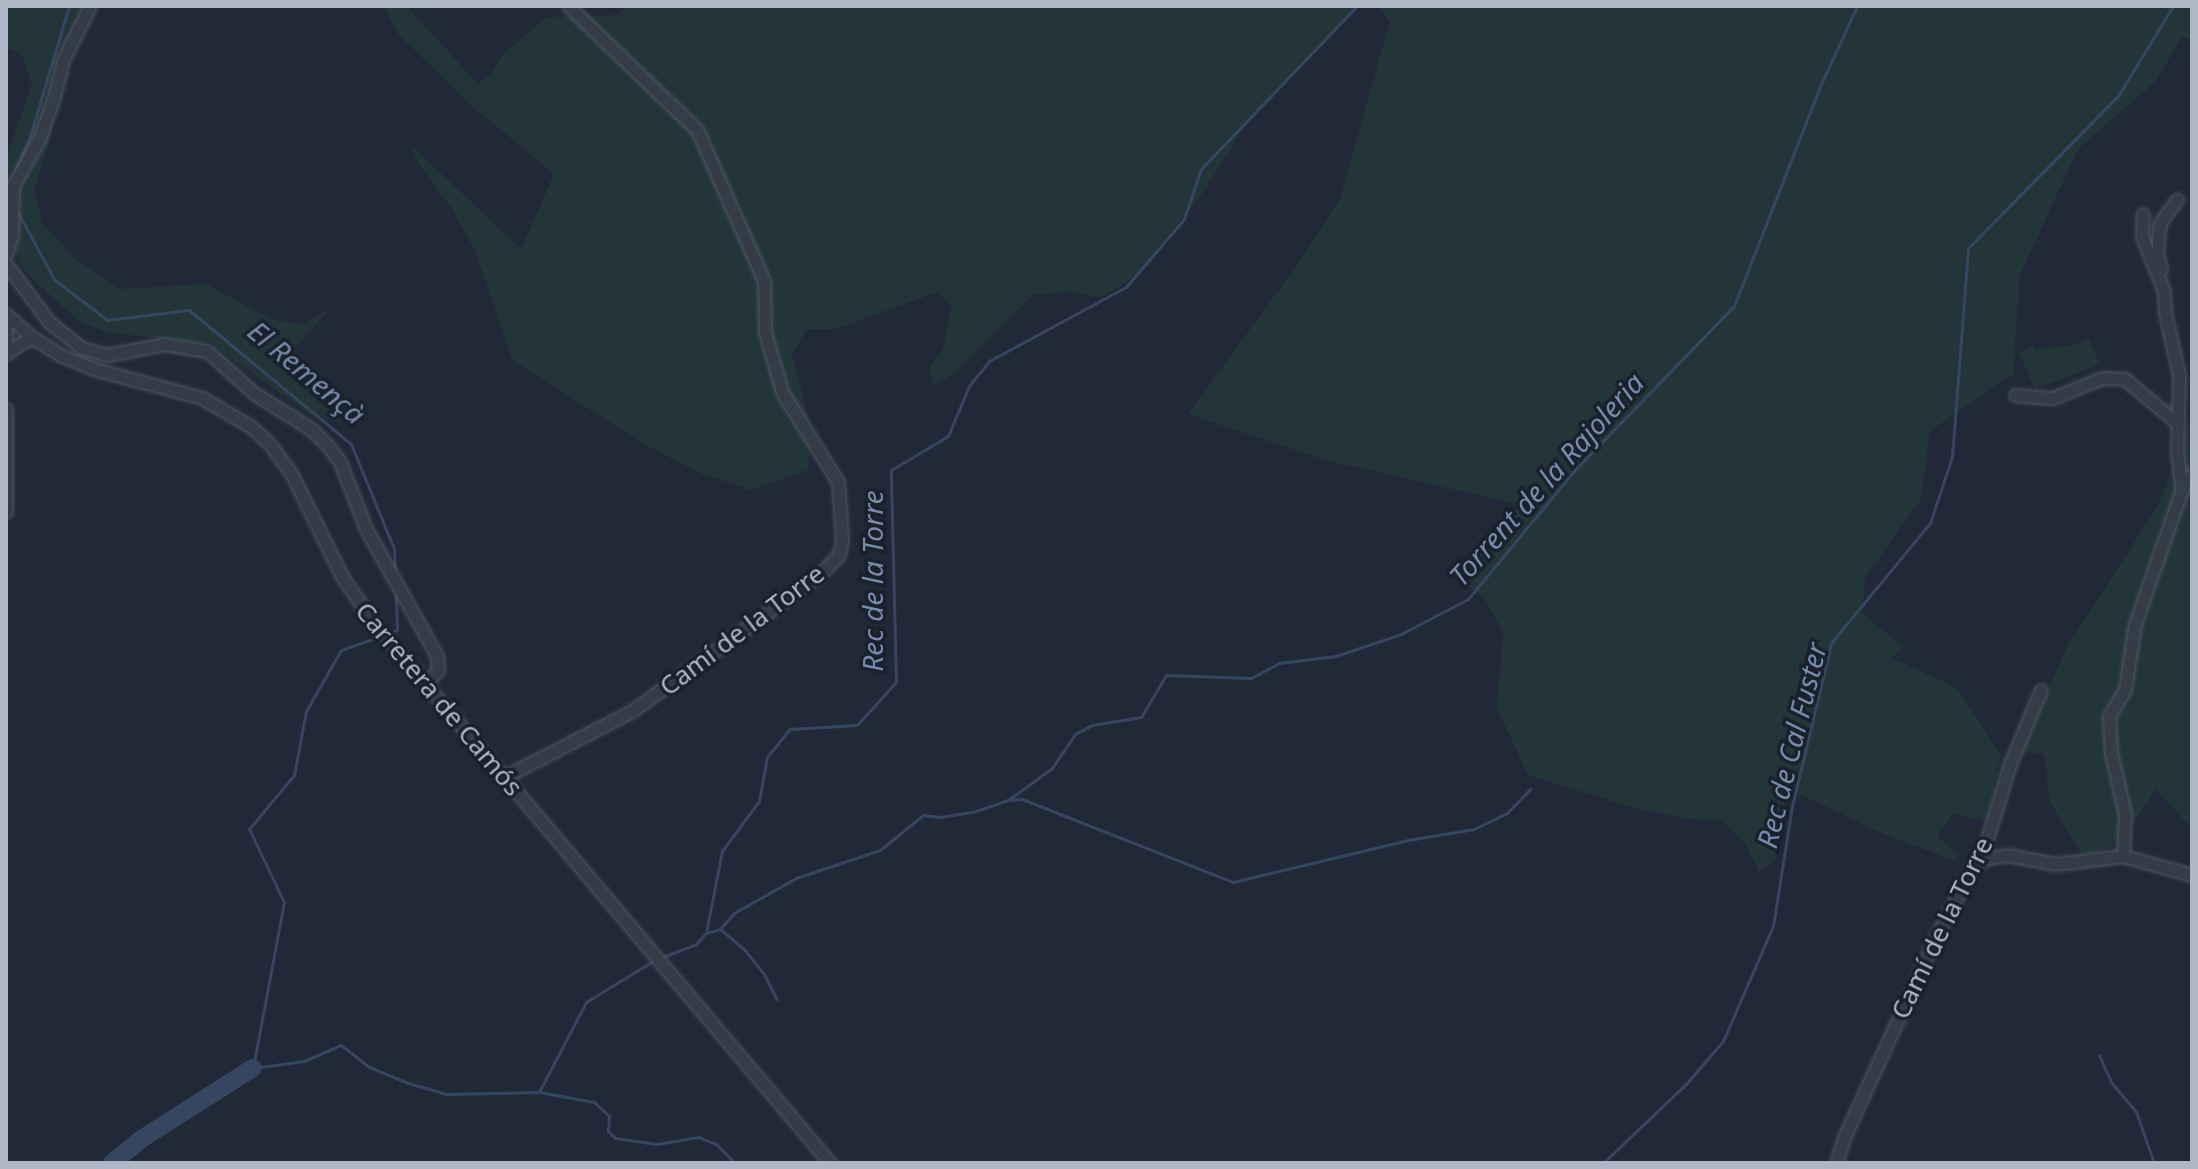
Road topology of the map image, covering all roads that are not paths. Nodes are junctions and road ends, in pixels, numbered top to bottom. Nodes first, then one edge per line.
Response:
1 (90, 6) edge
2 (568, 6) edge
3 (2177, 200) dead end
4 (2143, 214) dead end
5 (6, 254) edge
6 (6, 264) edge
7 (2164, 291) junction
8 (6, 314) edge
9 (6, 320) edge
10 (27, 334) junction
11 (8, 339) junction
12 (6, 353) edge
13 (2015, 395) dead end
14 (6, 409) edge
15 (2177, 423) junction
16 (2192, 474) edge
17 (2182, 489) junction
18 (6, 512) edge
19 (425, 684) junction
20 (2041, 690) dead end
21 (504, 777) junction
22 (2123, 856) junction
23 (1972, 867) junction
24 (2192, 875) edge
25 (830, 1163) edge
26 (1836, 1163) edge

1 - 5 street
2 - 21 street, Camí de la Torre
3 - 7 street
4 - 7 street
6 - 19 street
7 - 15 street
8 - 10 street, Carretera de Camós
9 - 11 street
10 - 11 street
10 - 12 street
10 - 19 street, Carretera de Camós
11 - 12 street
13 - 15 street
14 - 18 street
15 - 17 street
16 - 17 street
17 - 22 street
19 - 21 street, Carretera de Camós
20 - 23 street, Camí de la Torre
21 - 25 street, Carretera de Camós
22 - 23 street
22 - 24 street
23 - 26 street, Camí de la Torre

